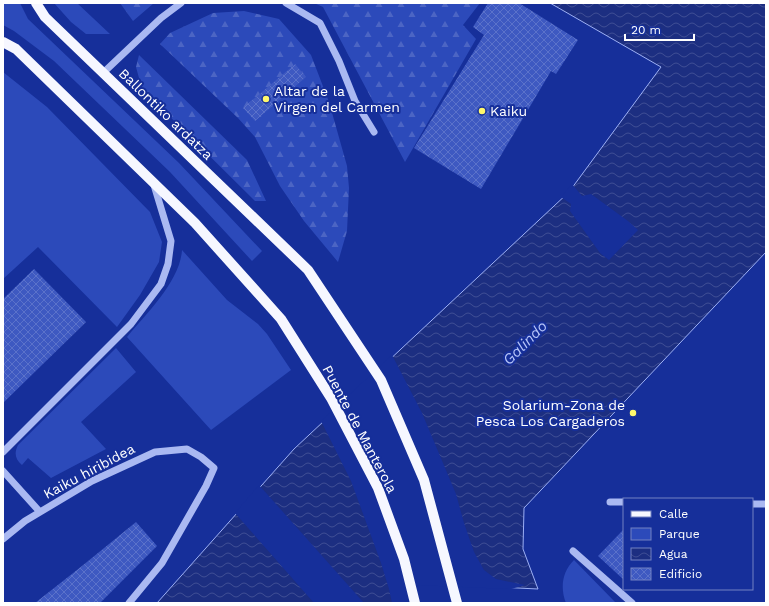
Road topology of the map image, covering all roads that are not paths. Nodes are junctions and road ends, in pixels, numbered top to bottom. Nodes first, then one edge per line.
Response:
1 (36, 3) edge
2 (181, 3) edge
3 (286, 3) edge
4 (3, 42) edge
5 (103, 74) junction
6 (374, 132) dead end
7 (153, 183) junction
8 (3, 452) edge
9 (3, 471) edge
10 (610, 502) dead end
11 (623, 502) edge
12 (753, 504) edge
13 (766, 504) edge
14 (40, 512) junction
15 (3, 539) edge
16 (573, 551) dead end
17 (129, 603) edge
18 (415, 603) edge
19 (456, 603) edge
20 (632, 603) edge

1 - 5 main road, Ballontiko ardatza
2 - 5 street
3 - 6 street
4 - 7 main road
5 - 19 main road, Ballontiko ardatza
7 - 8 street
7 - 18 main road, Puente de Manterola
9 - 14 street
10 - 11 street
12 - 13 street
14 - 15 street, Kaiku hiribidea
14 - 17 street, Kaiku hiribidea
16 - 20 street

